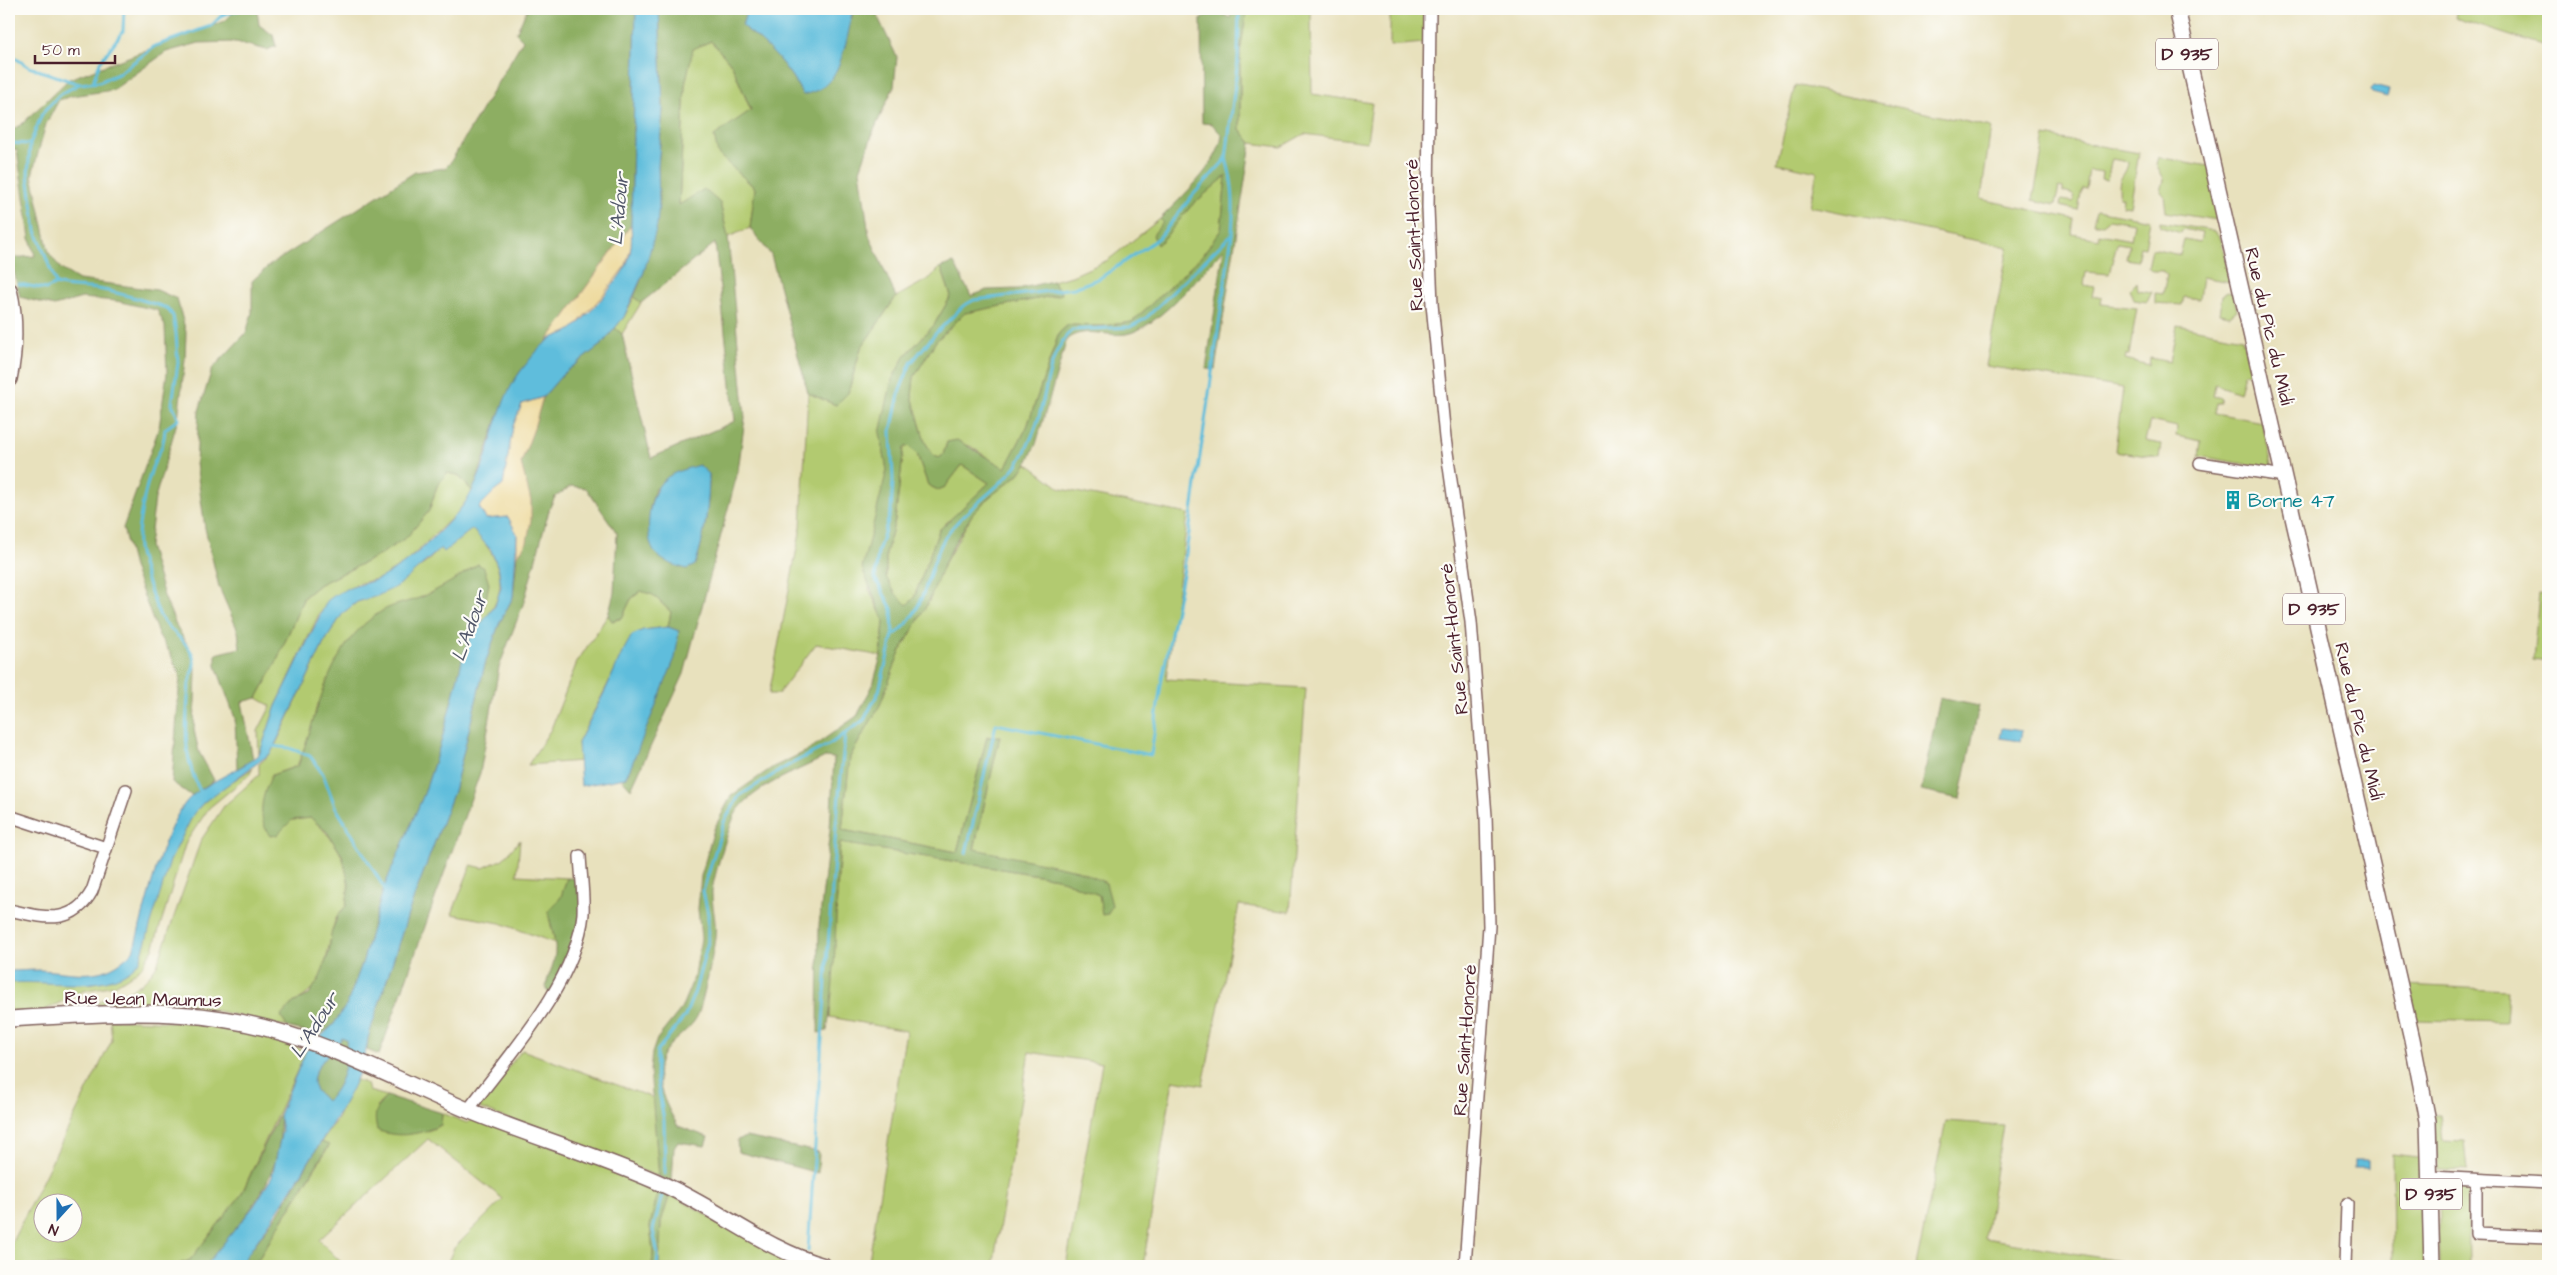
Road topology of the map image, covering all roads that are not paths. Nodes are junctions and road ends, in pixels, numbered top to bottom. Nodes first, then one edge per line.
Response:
1 (1430, 9) edge
2 (2177, 9) edge
3 (9, 290) edge
4 (9, 379) edge
5 (2200, 463) dead end
6 (2284, 476) junction
7 (126, 790) dead end
8 (9, 816) edge
9 (106, 848) junction
10 (580, 856) dead end
11 (9, 910) edge
12 (9, 1019) edge
13 (468, 1110) junction
14 (2431, 1177) junction
15 (2476, 1180) junction
16 (2548, 1183) edge
17 (2347, 1204) dead end
18 (2548, 1237) edge
19 (824, 1266) edge
20 (1465, 1266) edge
21 (2346, 1266) edge
22 (2432, 1266) edge

1 - 20 street, Rue Saint-Honoré
2 - 6 main road, Rue du Pic du Midi / D 935
3 - 4 main road
5 - 6 street
6 - 14 main road, Rue du Pic du Midi / D 935
7 - 9 street
8 - 9 street
9 - 11 street
10 - 13 street
12 - 13 main road, Rue Jean Maumus
13 - 19 main road, Rue Jean Maumus
14 - 15 street
14 - 22 main road, D 935
15 - 16 street
15 - 18 street
17 - 21 street

